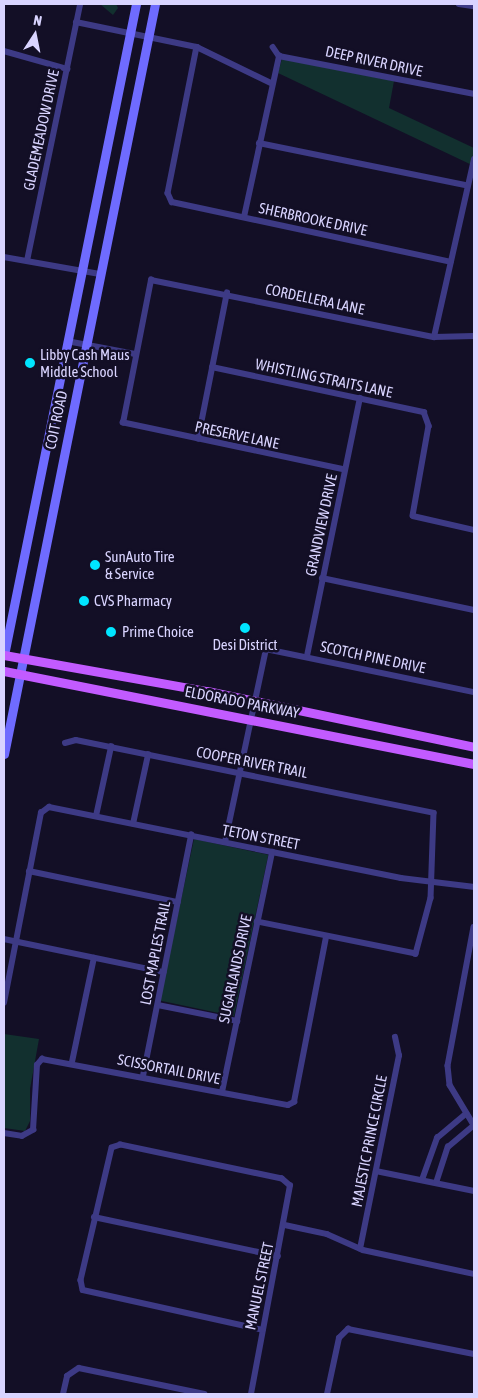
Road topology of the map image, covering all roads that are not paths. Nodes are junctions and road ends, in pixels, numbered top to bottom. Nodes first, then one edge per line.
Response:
1 (80, 4) edge
2 (136, 4) edge
3 (155, 4) edge
4 (459, 4) edge
5 (474, 6) edge
6 (76, 22) junction
7 (130, 34) junction
8 (149, 38) junction
9 (197, 47) junction
10 (273, 47) dead end
11 (4, 51) edge
12 (279, 56) junction
13 (67, 69) junction
14 (271, 83) junction
15 (474, 94) edge
16 (259, 143) junction
17 (474, 158) edge
18 (465, 186) junction
19 (244, 217) junction
20 (4, 257) edge
21 (27, 261) junction
22 (451, 262) junction
23 (82, 271) junction
24 (100, 274) junction
25 (227, 293) junction
26 (474, 336) edge
27 (434, 337) junction
28 (68, 341) junction
29 (86, 345) junction
30 (135, 354) junction
31 (212, 367) junction
32 (360, 398) junction
33 (49, 431) junction
34 (66, 434) junction
35 (198, 439) junction
36 (345, 470) junction
37 (29, 530) junction
38 (474, 530) edge
39 (47, 534) junction
40 (322, 578) junction
41 (474, 610) edge
42 (4, 655) edge
43 (307, 656) junction
44 (23, 658) junction
45 (4, 671) edge
46 (20, 675) junction
47 (150, 683) junction
48 (474, 692) edge
49 (147, 698) junction
50 (256, 701) junction
51 (252, 718) junction
52 (65, 743) dead end
53 (111, 747) junction
54 (474, 748) edge
55 (4, 754) edge
56 (148, 754) junction
57 (474, 764) edge
58 (240, 773) junction
59 (96, 816) junction
60 (133, 824) junction
61 (192, 836) junction
62 (225, 842) junction
63 (272, 852) junction
64 (29, 871) junction
65 (432, 880) junction
66 (474, 887) edge
67 (178, 902) junction
68 (257, 922) junction
69 (474, 927) edge
70 (326, 937) junction
71 (4, 939) edge
72 (14, 942) junction
73 (94, 958) junction
74 (164, 972) junction
75 (4, 1004) edge
76 (158, 1005) junction
77 (237, 1021) junction
78 (394, 1037) dead end
79 (72, 1062) junction
80 (143, 1076) junction
81 (222, 1092) junction
82 (466, 1114) junction
83 (474, 1125) edge
84 (4, 1133) edge
85 (376, 1170) junction
86 (422, 1180) junction
87 (436, 1183) junction
88 (474, 1191) edge
89 (94, 1218) junction
90 (285, 1224) junction
91 (360, 1250) junction
92 (278, 1256) junction
93 (474, 1274) edge
94 (263, 1330) junction
95 (474, 1354) edge
96 (63, 1394) edge
97 (204, 1394) edge
98 (251, 1394) edge
99 (327, 1394) edge

1 - 6 street, GLADEMEADOW DRIVE
2 - 7 main road, COIT ROAD
3 - 8 main road, COIT ROAD
4 - 5 street
6 - 7 street
6 - 13 street, GLADEMEADOW DRIVE
7 - 8 street
7 - 23 main road, COIT ROAD
8 - 9 street
8 - 24 main road, COIT ROAD
9 - 14 street
9 - 19 street, SHERBROOKE DRIVE
10 - 12 street
11 - 13 street
12 - 14 street
12 - 15 street, DEEP RIVER DRIVE
13 - 21 street, GLADEMEADOW DRIVE
14 - 16 street
16 - 18 street
16 - 19 street
17 - 18 street
18 - 22 street
19 - 22 street, SHERBROOKE DRIVE
20 - 21 street
21 - 23 street
22 - 27 street
23 - 24 street
23 - 28 main road, COIT ROAD
24 - 29 main road, COIT ROAD
25 - 27 street, CORDELLERA LANE
25 - 30 street, CORDELLERA LANE
25 - 31 street
26 - 27 street, CORDELLERA LANE
28 - 29 street
28 - 33 main road, COIT ROAD
29 - 30 street
29 - 34 main road, COIT ROAD
30 - 35 street, PRESERVE LANE
31 - 32 street, WHISTLING STRAITS LANE
31 - 35 street
32 - 36 street, GRANDVIEW DRIVE
32 - 38 street, WHISTLING STRAITS LANE
33 - 34 main road
33 - 37 main road, COIT ROAD
34 - 39 main road, COIT ROAD
35 - 36 street, PRESERVE LANE
36 - 40 street, GRANDVIEW DRIVE
37 - 39 main road
37 - 42 main road, COIT ROAD
39 - 44 main road, COIT ROAD
40 - 41 street
40 - 43 street, GRANDVIEW DRIVE
42 - 44 main road, ELDORADO PARKWAY
43 - 48 street, SCOTCH PINE DRIVE
43 - 50 street, SCOTCH PINE DRIVE
44 - 46 main road, COIT ROAD
44 - 47 main road, ELDORADO PARKWAY
45 - 46 main road, ELDORADO PARKWAY
46 - 49 main road, ELDORADO PARKWAY
46 - 55 main road, COIT ROAD
47 - 49 main road
47 - 50 main road, ELDORADO PARKWAY
49 - 51 main road, ELDORADO PARKWAY
50 - 51 street
50 - 54 main road, ELDORADO PARKWAY
51 - 57 main road, ELDORADO PARKWAY
51 - 58 street
52 - 53 street, COOPER RIVER TRAIL
53 - 56 street, COOPER RIVER TRAIL
53 - 59 street
56 - 58 street, COOPER RIVER TRAIL
56 - 60 street
58 - 62 street
58 - 65 street, COOPER RIVER TRAIL
59 - 60 street, TETON STREET
59 - 64 street, TETON STREET
60 - 61 street, TETON STREET
61 - 62 street, TETON STREET
61 - 67 street, LOST MAPLES TRAIL
62 - 63 street, TETON STREET
63 - 65 street, TETON STREET
63 - 68 street, SUGARLANDS DRIVE
64 - 67 street
64 - 72 street
65 - 66 street, TETON STREET
65 - 70 street
67 - 74 street, LOST MAPLES TRAIL
68 - 70 street
68 - 77 street, SUGARLANDS DRIVE
69 - 82 street
70 - 81 street, SCISSORTAIL DRIVE
71 - 72 street
72 - 73 street
72 - 75 street
73 - 74 street
73 - 79 street
74 - 76 street, LOST MAPLES TRAIL
76 - 77 street
76 - 80 street, LOST MAPLES TRAIL
77 - 81 street, SUGARLANDS DRIVE
78 - 85 street, MAJESTIC PRINCE CIRCLE
79 - 80 street, SCISSORTAIL DRIVE
79 - 84 street, SCISSORTAIL DRIVE
80 - 81 street, SCISSORTAIL DRIVE
82 - 83 street
82 - 86 street
83 - 87 street
85 - 86 street
85 - 91 street, MAJESTIC PRINCE CIRCLE
86 - 87 street
87 - 88 street
89 - 90 street, MANUEL STREET
89 - 92 street
89 - 94 street
90 - 91 street
90 - 92 street, MANUEL STREET
91 - 93 street
92 - 94 street, MANUEL STREET
94 - 98 street, MANUEL STREET
95 - 99 street
96 - 97 street

